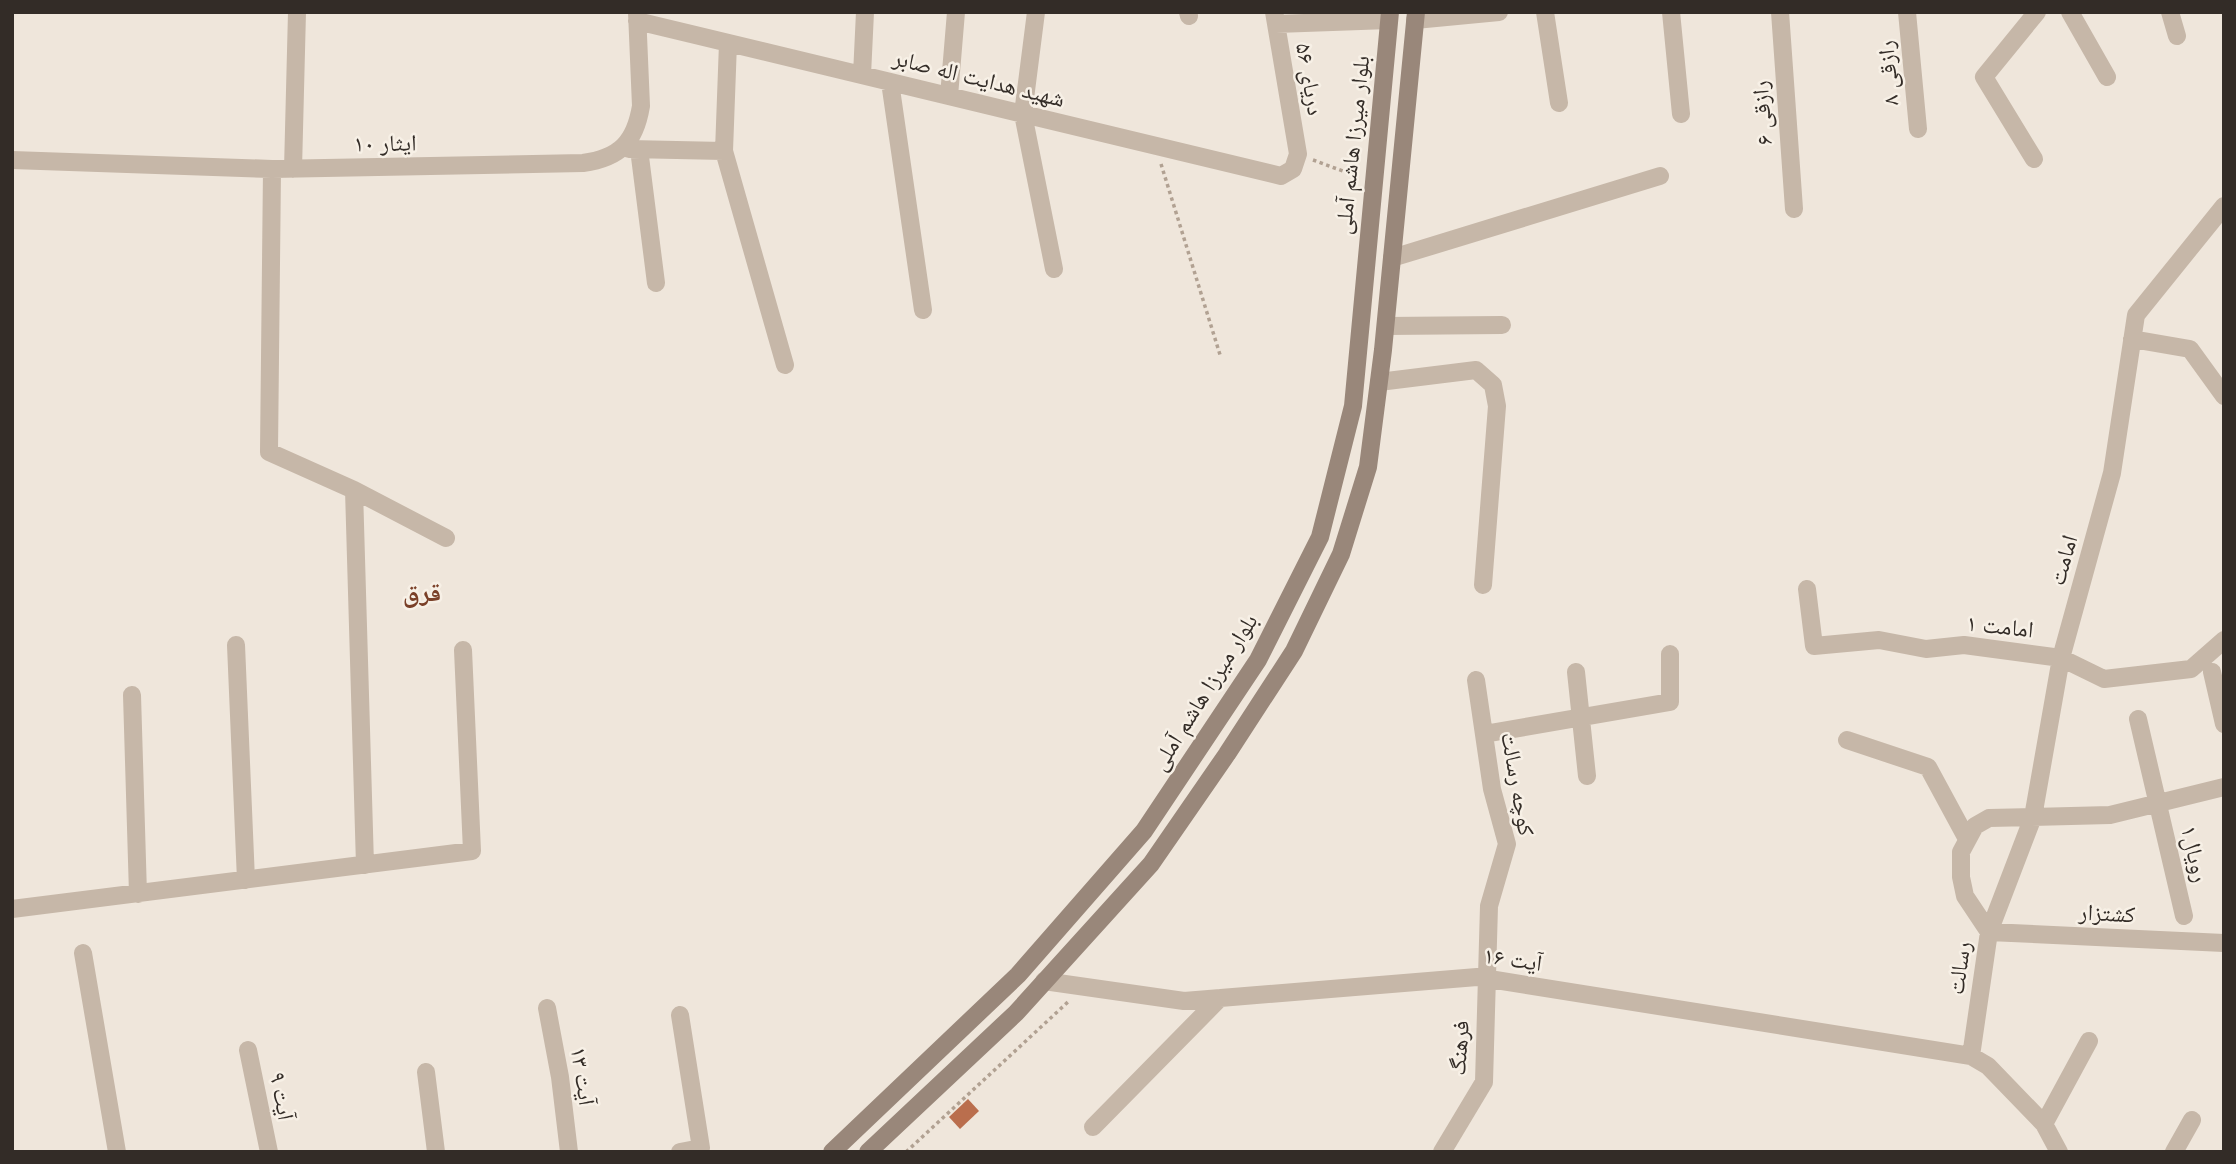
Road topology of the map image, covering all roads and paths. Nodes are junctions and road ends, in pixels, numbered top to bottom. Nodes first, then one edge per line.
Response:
1 (297, 12) edge
2 (865, 12) edge
3 (956, 12) edge
4 (1036, 12) edge
5 (1499, 12) edge
6 (1545, 12) edge
7 (1671, 12) edge
8 (1780, 12) edge
9 (1907, 12) edge
10 (2037, 12) edge
11 (2070, 12) edge
12 (2170, 12) edge
13 (1389, 16) edge
14 (1416, 16) edge
15 (637, 17) edge
16 (1275, 18) edge
17 (2177, 36) dead end
18 (727, 43) junction
19 (862, 75) junction
20 (2107, 77) dead end
21 (890, 82) junction
22 (949, 96) junction
23 (1559, 103) dead end
24 (1023, 114) junction
25 (1681, 114) dead end
26 (1918, 129) dead end
27 (1155, 146) junction
28 (630, 149) junction
29 (724, 152) junction
30 (1298, 154) junction
31 (2034, 159) dead end
32 (12, 160) edge
33 (272, 169) junction
34 (293, 169) junction
35 (1660, 176) dead end
36 (1373, 178) junction
37 (1400, 179) junction
38 (2224, 206) edge
39 (1794, 209) dead end
40 (1370, 217) junction
41 (1395, 225) junction
42 (1392, 258) junction
43 (1054, 269) dead end
44 (656, 284) dead end
45 (923, 310) dead end
46 (1502, 325) dead end
47 (1386, 326) junction
48 (2132, 339) junction
49 (1221, 358) dead end
50 (785, 365) dead end
51 (1379, 382) junction
52 (2224, 396) edge
53 (354, 490) junction
54 (446, 538) dead end
55 (1483, 585) dead end
56 (1807, 589) dead end
57 (2224, 640) edge
58 (236, 645) dead end
59 (463, 650) dead end
60 (1670, 654) dead end
61 (2061, 658) junction
62 (1576, 672) dead end
63 (2212, 672) dead end
64 (1476, 680) dead end
65 (132, 695) dead end
66 (1580, 718) junction
67 (2138, 719) dead end
68 (2224, 724) edge
69 (1484, 734) junction
70 (1847, 740) dead end
71 (1587, 776) dead end
72 (2224, 787) edge
73 (2158, 803) junction
74 (2033, 817) junction
75 (1967, 839) junction
76 (365, 865) junction
77 (246, 880) junction
78 (138, 894) junction
79 (12, 909) edge
80 (2184, 916) dead end
81 (1989, 932) junction
82 (2224, 943) edge
83 (83, 953) dead end
84 (1487, 979) junction
85 (1044, 981) junction
86 (1085, 987) junction
87 (1220, 998) junction
88 (547, 1008) dead end
89 (680, 1015) dead end
90 (2090, 1041) dead end
91 (248, 1049) dead end
92 (1972, 1056) junction
93 (426, 1072) dead end
94 (910, 1077) junction
95 (926, 1097) junction
96 (2192, 1120) dead end
97 (2044, 1124) junction
98 (1093, 1127) dead end
99 (117, 1152) edge
100 (268, 1152) edge
101 (436, 1152) edge
102 (569, 1152) edge
103 (680, 1152) edge
104 (832, 1152) edge
105 (868, 1152) edge
106 (906, 1152) edge
107 (1442, 1152) edge
108 (2059, 1152) edge
109 (2174, 1152) edge

1 - 34 street
2 - 19 street
3 - 22 street
4 - 24 street
5 - 14 street
6 - 23 street
7 - 25 street
8 - 39 street, رازقی ۶
9 - 26 street, رازقی ۸
10 - 31 street
11 - 20 street
12 - 17 street
13 - 16 street
13 - 36 main road, بلوار میرزا هاشم آملی
14 - 37 main road
15 - 18 street, شهید هدایت اله صابر
15 - 28 street
16 - 30 street, دریای ۵۶
18 - 19 street, شهید هدایت اله صابر
18 - 29 street
19 - 21 street, شهید هدایت اله صابر
21 - 22 street, شهید هدایت اله صابر
21 - 45 street
22 - 24 street, شهید هدایت اله صابر
24 - 27 street, شهید هدایت اله صابر
24 - 43 street
27 - 30 street, شهید هدایت اله صابر
27 - 49 path
28 - 29 street
28 - 34 street, ایثار ۱۰
28 - 44 street
29 - 50 street
30 - 36 path
32 - 33 street, ایثار ۱۰
33 - 34 street, ایثار ۱۰
33 - 53 street
35 - 42 street
36 - 37 main road
36 - 40 main road, بلوار میرزا هاشم آملی
37 - 41 main road
38 - 48 street, امامت
40 - 41 main road
40 - 94 main road, بلوار میرزا هاشم آملی
41 - 42 main road
42 - 47 main road
46 - 47 street
47 - 51 main road
48 - 52 street
48 - 61 street, امامت
51 - 55 street
51 - 85 main road
53 - 54 street
53 - 76 street
56 - 61 street, امامت ۱
57 - 61 street, امامت ۱
58 - 77 street
59 - 76 street
60 - 66 street
61 - 74 street, امامت
62 - 66 street
63 - 68 street
64 - 69 street, کوچه رسالت
65 - 78 street
66 - 69 street
66 - 71 street
67 - 73 street, رویال۱
69 - 84 street, کوچه رسالت
70 - 75 street
72 - 73 street
73 - 74 street
73 - 80 street, رویال۱
74 - 75 street
74 - 81 street, امامت
75 - 81 street, رسالت
76 - 77 street
77 - 78 street
78 - 79 street
81 - 82 street, کشتزار
81 - 92 street, رسالت
83 - 99 street
84 - 87 street, آیت ۱۶
84 - 92 street, آیت ۱۶
84 - 107 street, فرهنگ
85 - 86 street, آیت ۱۶
85 - 95 main road
86 - 87 street, آیت ۱۶
86 - 106 path
87 - 98 street
88 - 102 street, آیت ۱۳
89 - 103 street
90 - 97 street
91 - 100 street, آیت ۹
92 - 97 street
93 - 101 street
94 - 95 main road
94 - 104 main road, بلوار میرزا هاشم آملی
95 - 105 main road
96 - 109 street
97 - 108 street

